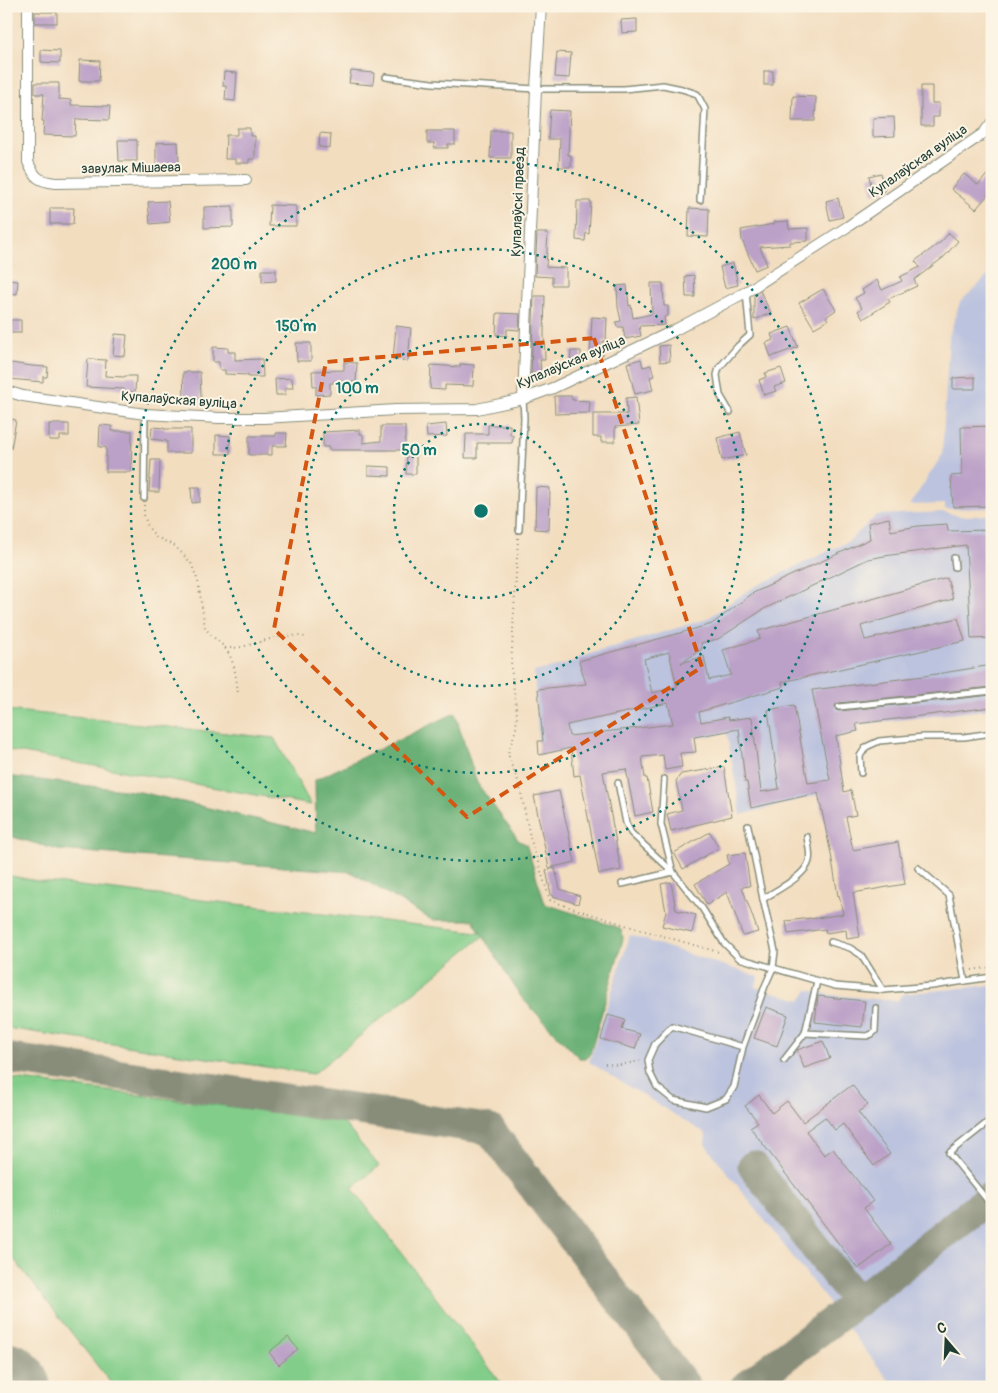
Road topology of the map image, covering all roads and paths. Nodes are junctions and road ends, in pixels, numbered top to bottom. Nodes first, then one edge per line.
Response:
1 (28, 6) edge
2 (541, 6) edge
3 (386, 77) dead end
4 (536, 89) junction
5 (992, 122) edge
6 (246, 180) dead end
7 (700, 200) dead end
8 (746, 292) junction
9 (6, 392) edge
10 (523, 399) junction
11 (730, 412) dead end
12 (144, 414) junction
13 (144, 498) joint
14 (519, 530) joint
15 (954, 558) dead end
16 (955, 567) dead end
17 (305, 637) dead end
18 (225, 648) junction
19 (992, 690) edge
20 (238, 693) dead end
21 (839, 707) dead end
22 (992, 733) edge
23 (861, 772) dead end
24 (664, 779) dead end
25 (618, 783) dead end
26 (748, 826) dead end
27 (808, 837) dead end
28 (918, 868) dead end
29 (673, 872) junction
30 (622, 884) dead end
31 (763, 899) junction
32 (831, 942) dead end
33 (739, 958) junction
34 (992, 967) edge
35 (772, 968) junction
36 (963, 971) junction
37 (992, 977) edge
38 (817, 981) junction
39 (965, 981) junction
40 (883, 990) junction
41 (876, 1008) dead end
42 (805, 1033) junction
43 (743, 1048) junction
44 (648, 1060) junction
45 (784, 1060) dead end
46 (605, 1064) dead end
47 (992, 1119) edge
48 (992, 1206) edge

1 - 6 street, завулак Мішаева
2 - 4 street, Купалаўскі праезд
3 - 4 lane
4 - 7 lane
4 - 10 street, Купалаўскі праезд
5 - 8 street, Купалаўская вуліца
8 - 10 street, Купалаўская вуліца
8 - 11 lane
9 - 12 street, Купалаўская вуліца
10 - 12 street, Купалаўская вуліца
10 - 14 lane
12 - 13 lane
13 - 18 path
14 - 33 path
15 - 16 lane
17 - 18 path
18 - 20 path
19 - 21 lane
22 - 23 lane
24 - 29 lane
25 - 29 lane
26 - 31 lane
27 - 31 lane
28 - 36 lane
29 - 30 lane
29 - 33 lane
31 - 35 lane
32 - 40 lane
33 - 35 lane
34 - 36 path
35 - 38 lane
35 - 43 lane
36 - 39 lane
37 - 39 lane
38 - 40 lane
38 - 42 lane
39 - 40 lane
41 - 42 lane
42 - 45 lane
43 - 44 lane
43 - 44 lane
44 - 46 path
47 - 48 lane

